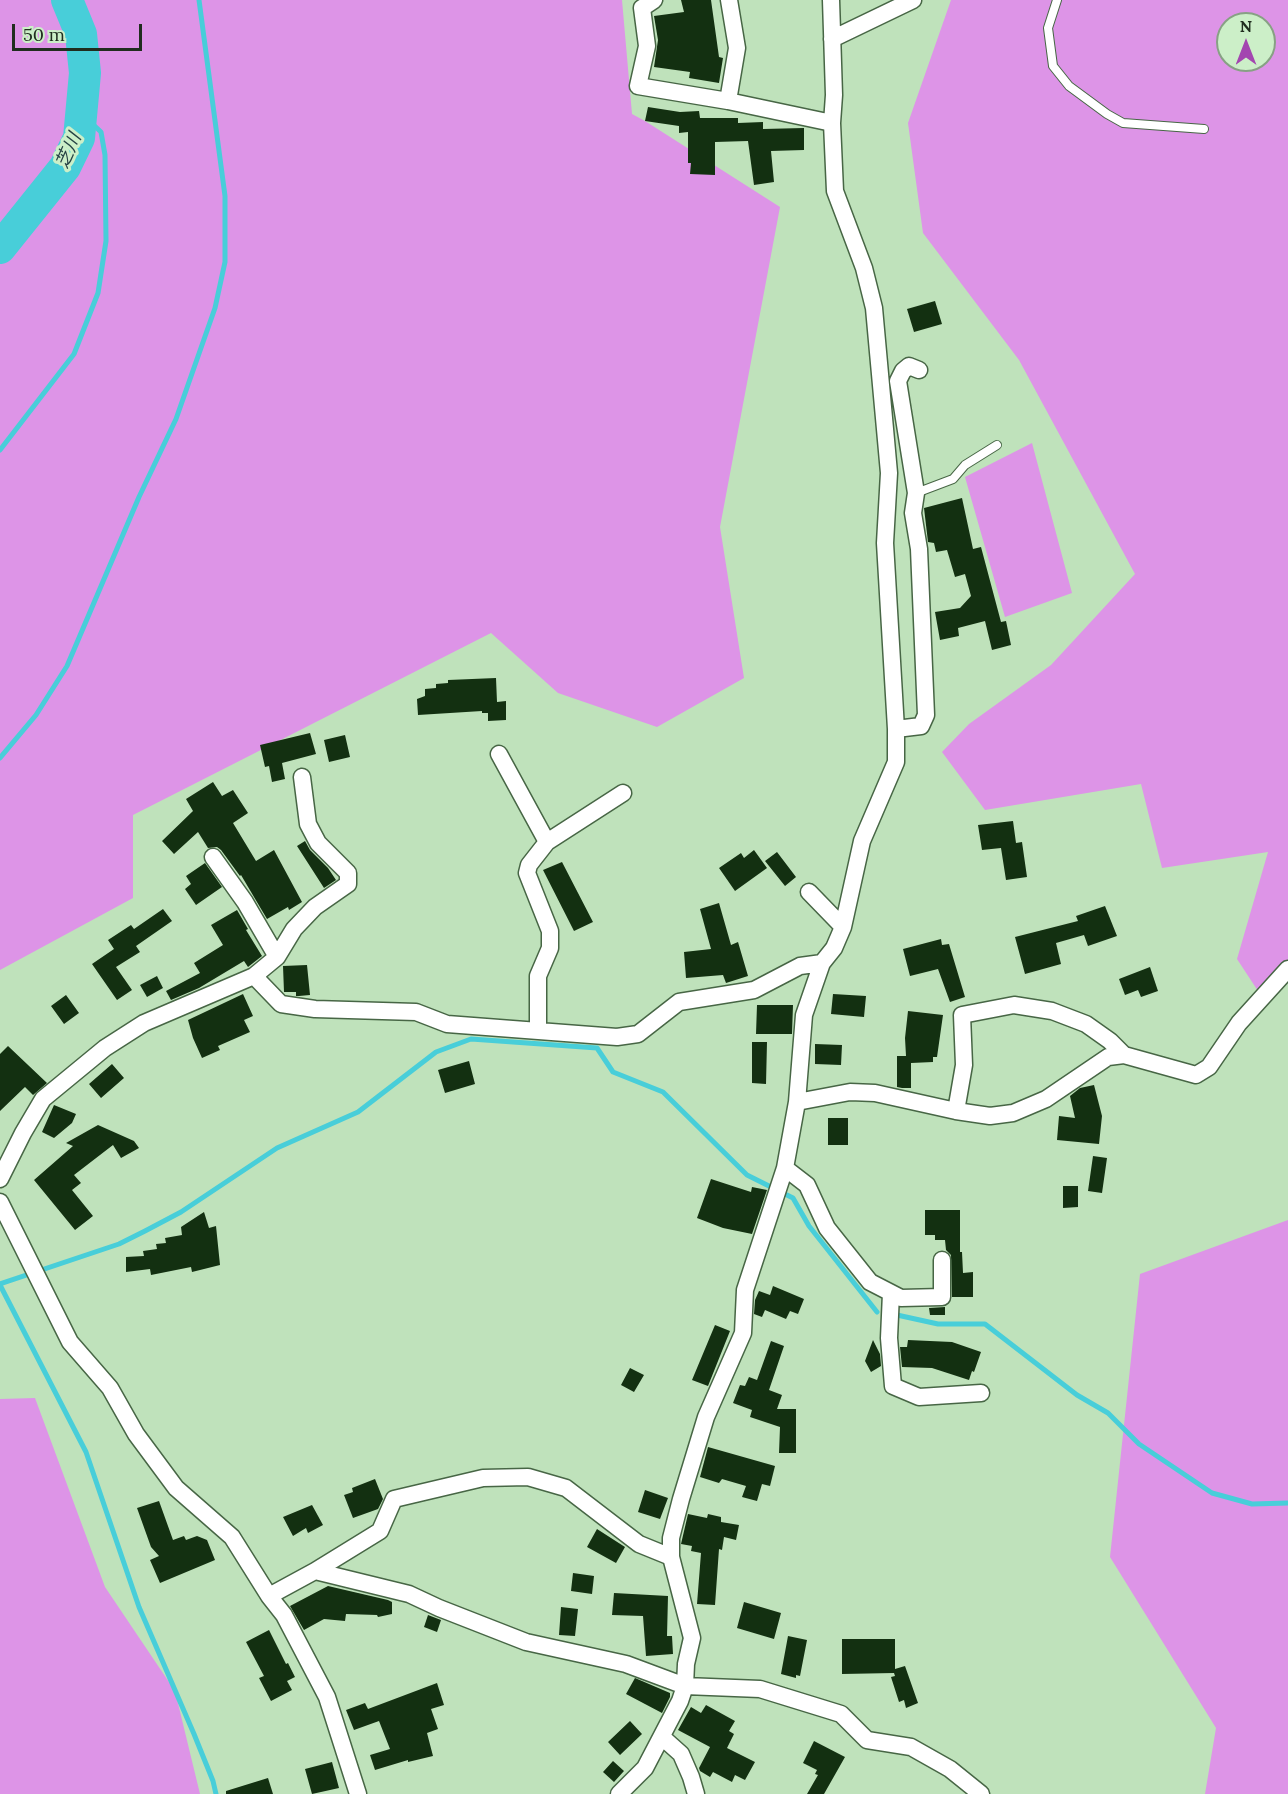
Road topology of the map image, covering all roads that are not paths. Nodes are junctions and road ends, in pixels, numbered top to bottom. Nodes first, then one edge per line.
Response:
1 (654, 0) edge
2 (729, 0) edge
3 (831, 0) edge
4 (913, 0) edge
5 (1057, 0) edge
6 (832, 39) junction
7 (728, 101) junction
8 (832, 123) junction
9 (1204, 129) dead end
10 (919, 370) dead end
11 (997, 445) dead end
12 (916, 492) junction
13 (896, 729) junction
14 (499, 754) dead end
15 (302, 777) dead end
16 (623, 792) dead end
17 (547, 842) junction
18 (213, 857) dead end
19 (809, 892) dead end
20 (843, 927) junction
21 (277, 957) junction
22 (822, 963) junction
23 (1288, 969) edge
24 (254, 976) junction
25 (538, 1029) junction
26 (1124, 1056) junction
27 (797, 1102) junction
28 (956, 1111) junction
29 (785, 1168) junction
30 (0, 1179) edge
31 (0, 1202) edge
32 (942, 1260) dead end
33 (891, 1293) junction
34 (981, 1393) dead end
35 (671, 1557) junction
36 (315, 1571) junction
37 (268, 1596) junction
38 (685, 1686) junction
39 (662, 1737) junction
40 (358, 1794) edge
41 (619, 1794) edge
42 (696, 1794) edge
43 (981, 1794) edge

1 - 7 street
2 - 7 street
3 - 6 street
4 - 6 street
5 - 9 lane
6 - 8 street
7 - 8 street
8 - 13 street
10 - 12 street
11 - 12 lane
12 - 13 street
13 - 20 street
14 - 17 street
15 - 21 street
16 - 17 street
17 - 25 street
18 - 21 street
19 - 20 street
20 - 22 street
21 - 24 street
22 - 25 street
22 - 27 street
23 - 26 street
24 - 25 street
24 - 30 street
26 - 28 street
26 - 28 street
27 - 28 street
27 - 29 street
29 - 33 street
29 - 35 street
31 - 37 street
32 - 33 street
33 - 34 street
35 - 36 street
35 - 38 street
36 - 37 street
36 - 38 street
37 - 40 street
38 - 39 street
38 - 43 street
39 - 41 street
39 - 42 street

